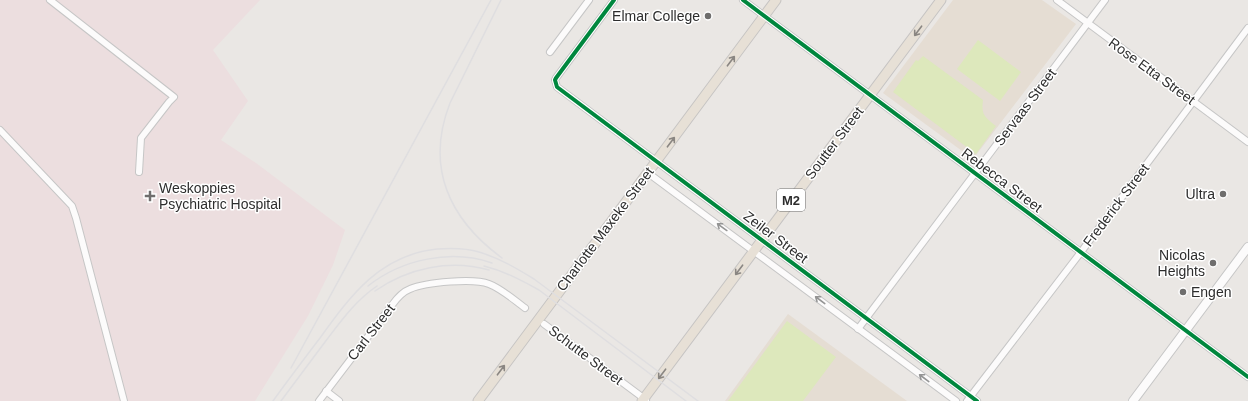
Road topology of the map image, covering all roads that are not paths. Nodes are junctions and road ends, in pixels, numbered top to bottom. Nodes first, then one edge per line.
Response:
1 (50, 0) edge
2 (589, 0) edge
3 (614, 0) edge
4 (742, 0) edge
5 (776, 0) edge
6 (941, 0) edge
7 (1057, 0) edge
8 (1104, 0) edge
9 (764, 16) junction
10 (1088, 23) junction
11 (1248, 28) edge
12 (550, 52) dead end
13 (870, 95) junction
14 (1193, 101) junction
15 (0, 130) edge
16 (1248, 142) edge
17 (656, 162) junction
18 (139, 172) dead end
19 (648, 173) junction
20 (975, 174) junction
21 (761, 240) junction
22 (1248, 247) edge
23 (754, 250) junction
24 (1081, 252) junction
25 (525, 308) dead end
26 (866, 318) junction
27 (544, 324) dead end
28 (858, 329) junction
29 (1185, 331) junction
30 (1248, 377) edge
31 (326, 391) junction
32 (969, 399) edge
33 (644, 400) edge
34 (124, 401) edge
35 (319, 401) edge
36 (339, 401) edge
37 (478, 401) edge
38 (956, 401) edge
39 (977, 401) edge
40 (1133, 401) edge

1 - 18 street
2 - 12 street
3 - 17 street, Zeiler Street
4 - 9 street, Rebecca Street
5 - 9 main road, Charlotte Maxeke Street
6 -> 13 main road, Soutter Street / M2
7 - 10 street, Rose Etta Street
8 - 10 street, Servaas Street
9 - 13 street, Rebecca Street
17 -> 9 main road, Charlotte Maxeke Street
10 - 14 street, Rose Etta Street
10 - 20 street, Servaas Street
11 - 14 street, Frederick Street
13 - 20 street, Rebecca Street
13 - 21 main road, Soutter Street / M2
14 - 16 street, Rose Etta Street
14 - 24 street, Frederick Street
15 - 34 street
17 - 19 main road, Charlotte Maxeke Street
17 - 21 street, Zeiler Street
23 -> 19 street, Zeiler Street
37 -> 19 main road, Charlotte Maxeke Street
20 - 24 street, Rebecca Street
20 - 26 street, Servaas Street
21 - 23 main road, Soutter Street / M2
21 - 26 street, Zeiler Street
22 - 29 main road
28 -> 23 street, Zeiler Street
23 -> 33 main road, Soutter Street / M2
24 - 29 street, Rebecca Street
24 - 32 street, Frederick Street
25 - 31 street, Carl Street
26 - 28 street, Servaas Street
26 - 32 street, Zeiler Street
27 - 33 street, Schutte Street
38 -> 28 street, Zeiler Street
29 - 30 street, Rebecca Street
29 - 40 main road
31 - 35 street, Carl Street
31 - 36 street
32 - 39 street, Zeiler Street

